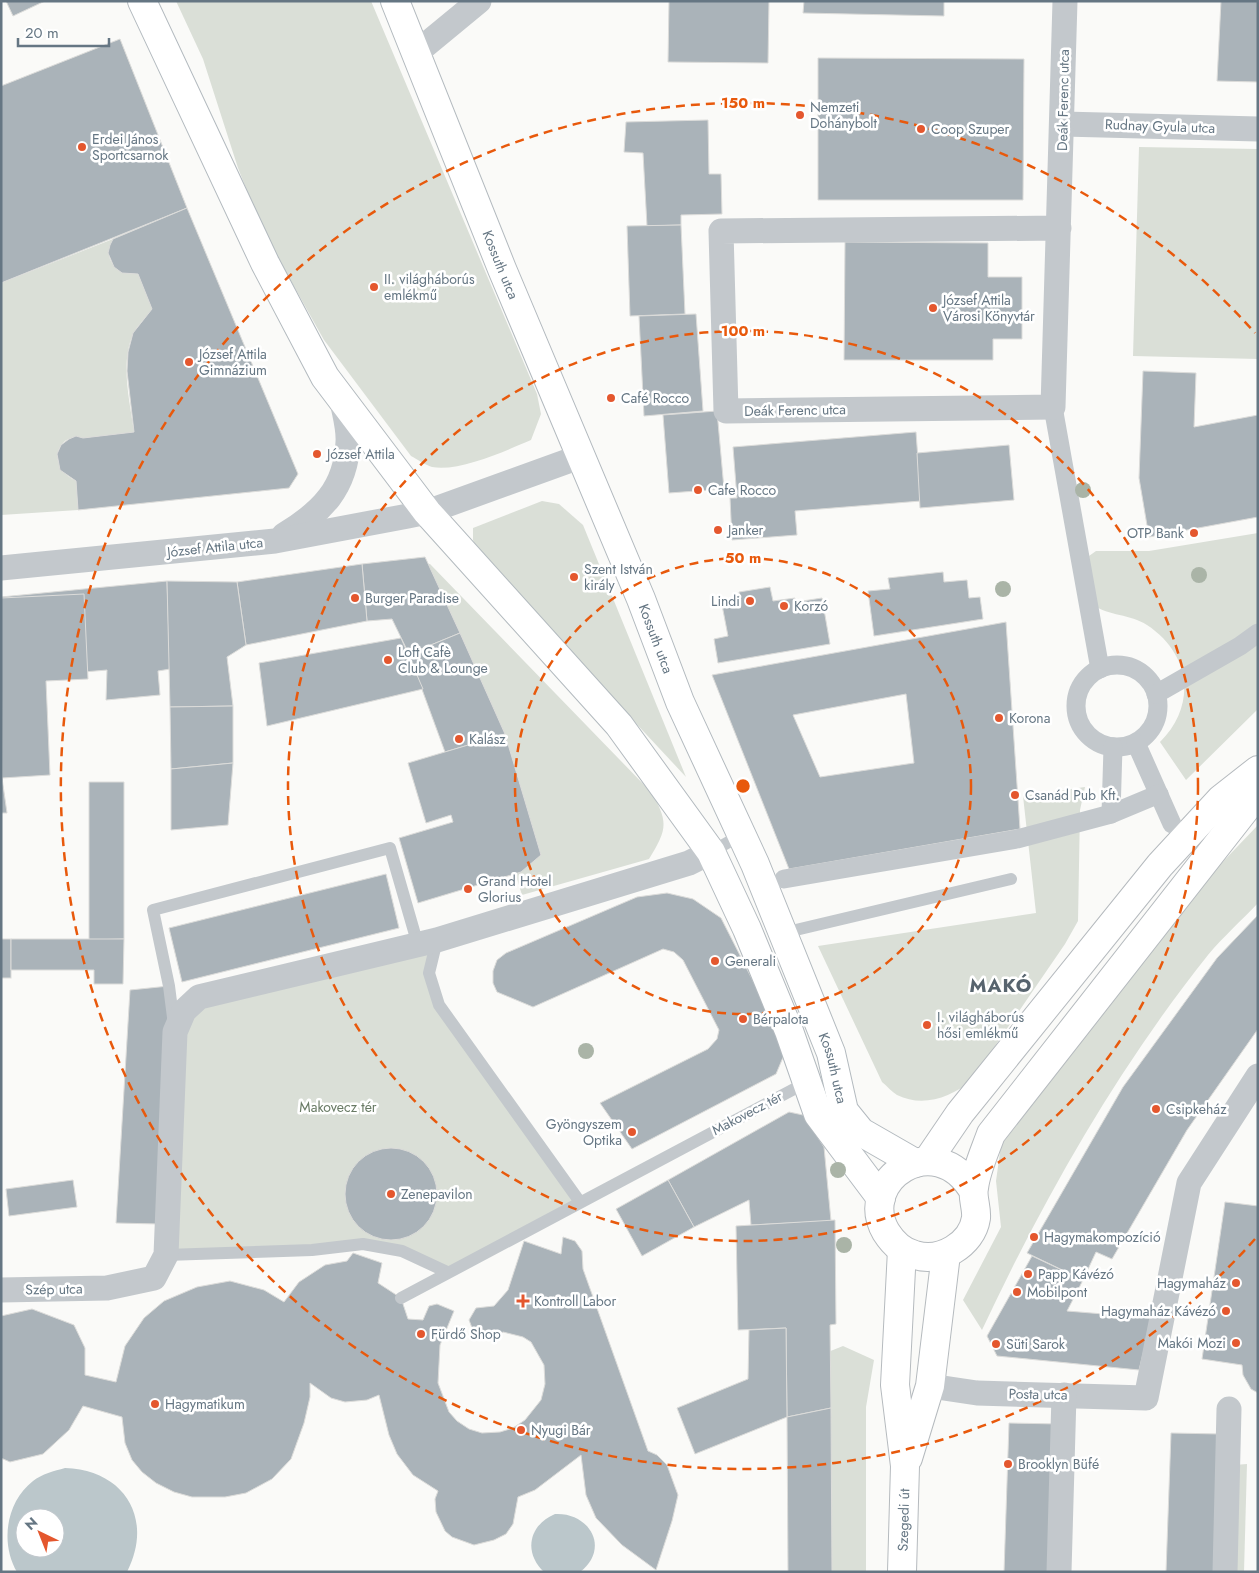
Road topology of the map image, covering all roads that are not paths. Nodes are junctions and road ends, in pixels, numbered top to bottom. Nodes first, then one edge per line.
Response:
1 (142, 1) edge
2 (395, 1) edge
3 (479, 1) edge
4 (1066, 1) edge
5 (416, 53) junction
6 (1063, 124) junction
7 (1258, 129) edge
8 (1059, 228) junction
9 (342, 400) junction
10 (1053, 407) junction
11 (582, 456) junction
12 (427, 512) junction
13 (276, 541) junction
14 (1, 568) edge
15 (1258, 633) edge
16 (1100, 669) junction
17 (1156, 694) junction
18 (1136, 743) junction
19 (1114, 747) junction
20 (1258, 770) edge
21 (1258, 793) edge
22 (1159, 794) junction
23 (1111, 814) junction
24 (1172, 824) dead end
25 (742, 835) junction
26 (711, 852) junction
27 (784, 879) dead end
28 (1010, 879) dead end
29 (783, 933) junction
30 (428, 942) junction
31 (175, 1032) junction
32 (1258, 1076) edge
33 (807, 1078) junction
34 (921, 1161) junction
35 (973, 1190) junction
36 (881, 1198) junction
37 (580, 1202) junction
38 (902, 1250) junction
39 (946, 1254) junction
40 (166, 1255) junction
41 (447, 1272) junction
42 (1, 1290) edge
43 (401, 1298) dead end
44 (930, 1386) junction
45 (1064, 1395) junction
46 (1229, 1409) dead end
47 (905, 1466) junction
48 (902, 1572) edge
49 (1059, 1572) edge
50 (1225, 1572) edge

1 - 9 main road, Kossuth utca
2 - 5 main road, Kossuth utca
3 - 5 street
4 - 6 street, Deák Ferenc utca
5 - 11 main road, Kossuth utca
6 - 7 street, Rudnay Gyula utca
6 - 8 street, Deák Ferenc utca
8 - 10 street, Deák Ferenc utca
8 - 10 street, Deák Ferenc utca
9 - 12 main road, Kossuth utca
9 - 13 street, Kossuth utca
10 - 16 street
11 - 12 street, József Attila utca
11 - 25 main road, Kossuth utca
12 - 13 street, József Attila utca
12 - 26 main road, Kossuth utca
13 - 14 street, József Attila utca
15 - 17 street
16 - 17 street
16 - 19 street
17 - 18 street
18 - 19 street
18 - 22 street
19 - 23 street
20 - 34 main road
21 - 35 main road
22 - 23 street
22 - 24 street
23 - 27 street
25 - 26 lane
25 - 29 main road, Kossuth utca
26 - 30 street
26 - 33 main road, Kossuth utca
28 - 29 lane
29 - 34 main road, Kossuth utca
30 - 31 street
30 - 31 lane
30 - 37 lane
31 - 40 street
32 - 45 street, Posta utca
33 - 36 main road, Kossuth utca
33 - 37 lane, Makovecz tér
34 - 35 main road
34 - 36 main road
35 - 39 main road
36 - 38 main road
37 - 41 lane, Makovecz tér
38 - 39 main road
38 - 47 main road
39 - 44 main road
40 - 41 lane
40 - 42 street, Szép utca
41 - 43 lane, Makovecz tér
44 - 45 street, Posta utca
44 - 47 main road
45 - 49 street
46 - 50 street
47 - 48 main road, Szegedi út

